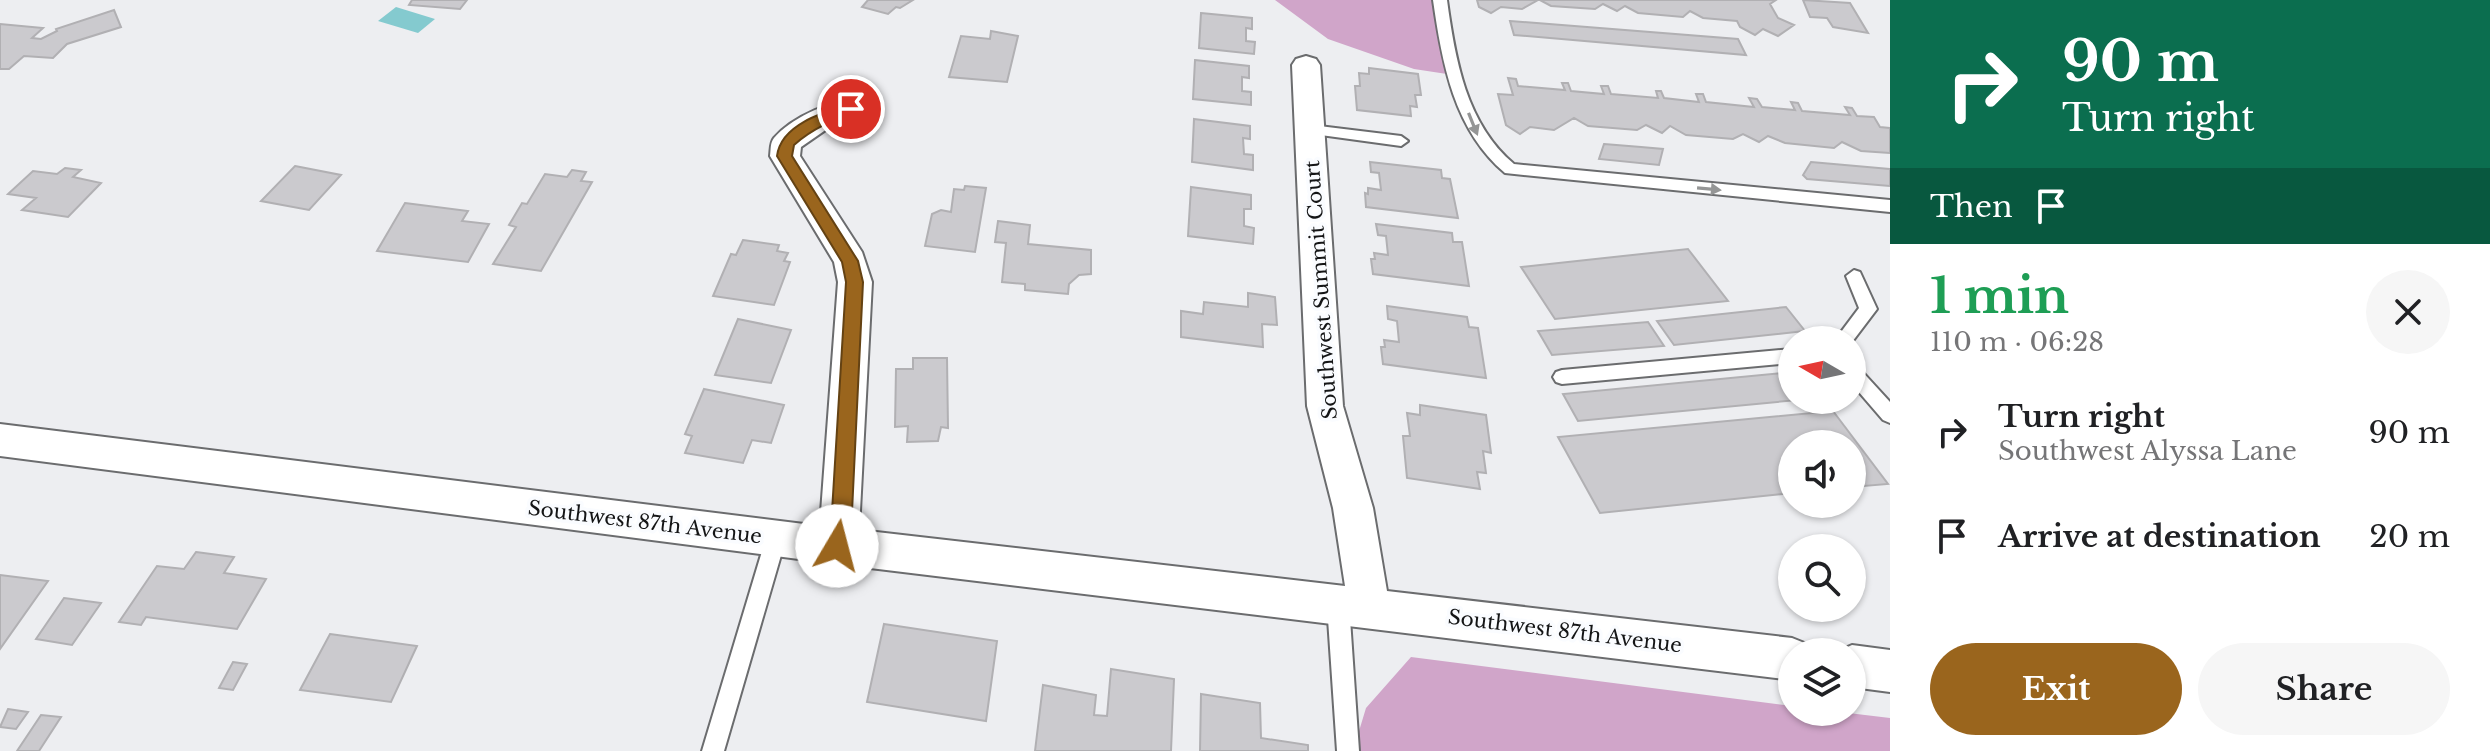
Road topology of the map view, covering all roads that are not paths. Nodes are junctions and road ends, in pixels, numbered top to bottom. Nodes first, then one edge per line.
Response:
1 (1440, 0) edge
2 (1306, 65) dead end
3 (851, 109) dead end
4 (1311, 130) junction
5 (1401, 141) dead end
6 (1890, 206) edge
7 (1854, 276) dead end
8 (1855, 326) edge
9 (1778, 357) edge
10 (1562, 377) dead end
11 (1866, 388) edge
12 (1890, 415) edge
13 (0, 440) edge
14 (776, 538) junction
15 (837, 546) junction
16 (1353, 606) junction
17 (1778, 657) edge
18 (1866, 668) edge
19 (1890, 671) edge
20 (713, 751) edge
21 (1348, 751) edge

1 -> 6 lane
2 - 4 street, Southwest Summit Court
3 - 15 street
4 - 5 lane
4 - 16 street, Southwest Summit Court
7 - 8 lane
9 - 10 lane
11 - 12 lane
13 - 14 street, Southwest 87th Avenue
14 - 15 street, Southwest 87th Avenue
14 - 20 lane
15 - 16 street, Southwest 87th Avenue
16 - 17 street, Southwest 87th Avenue
16 - 21 lane
18 - 19 street

